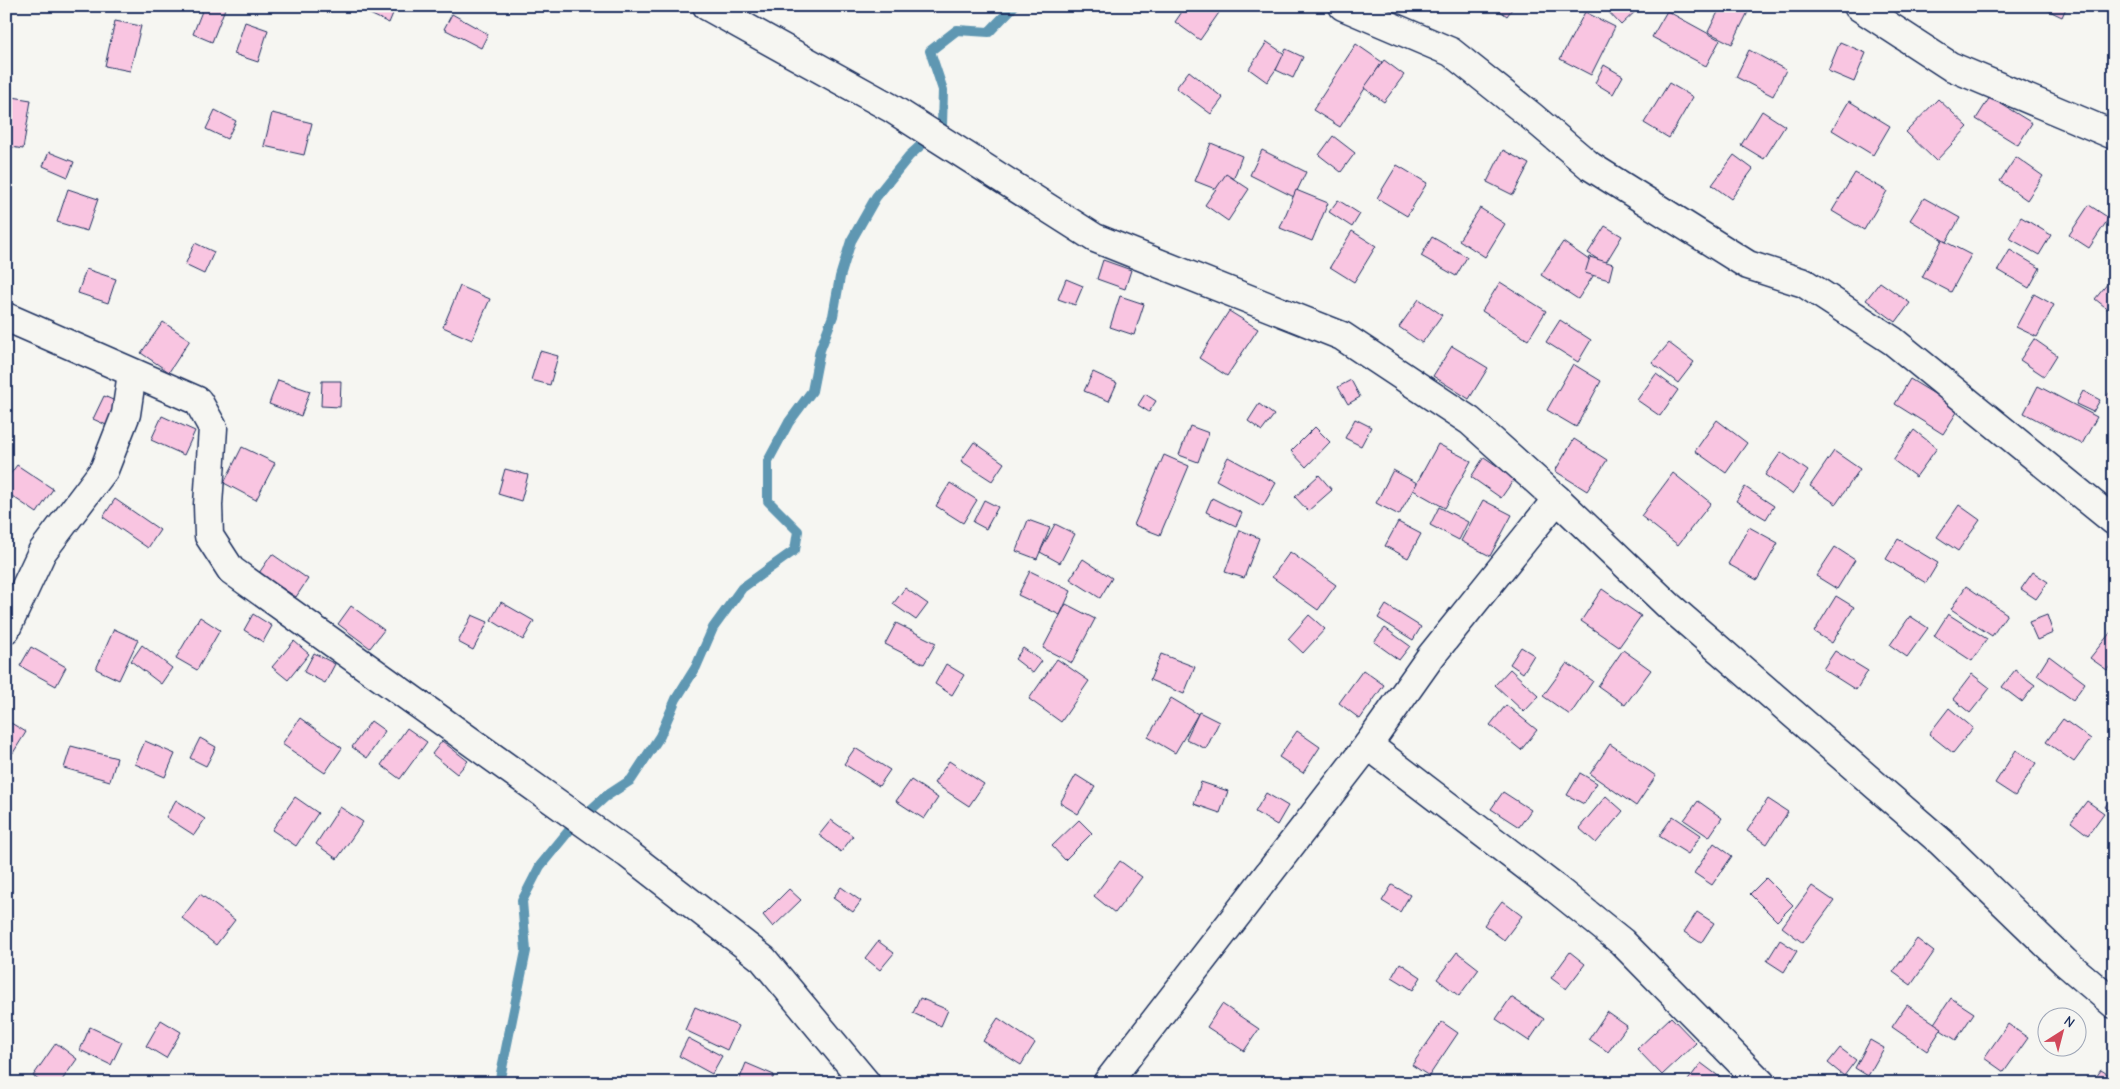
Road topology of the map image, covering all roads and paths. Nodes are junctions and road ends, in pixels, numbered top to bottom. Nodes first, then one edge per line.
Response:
1 (706, 6) edge
2 (1344, 6) edge
3 (1858, 6) edge
4 (2114, 135) edge
5 (6, 317) edge
6 (132, 373) junction
7 (1557, 499) junction
8 (2114, 522) edge
9 (6, 629) edge
10 (1368, 745) junction
11 (2114, 1004) edge
12 (866, 1083) edge
13 (1107, 1083) edge
14 (1761, 1083) edge

1 - 7 street
2 - 8 street
3 - 4 street
5 - 6 street
6 - 9 street
6 - 12 street
7 - 10 street
7 - 11 street
10 - 13 street
10 - 14 street

